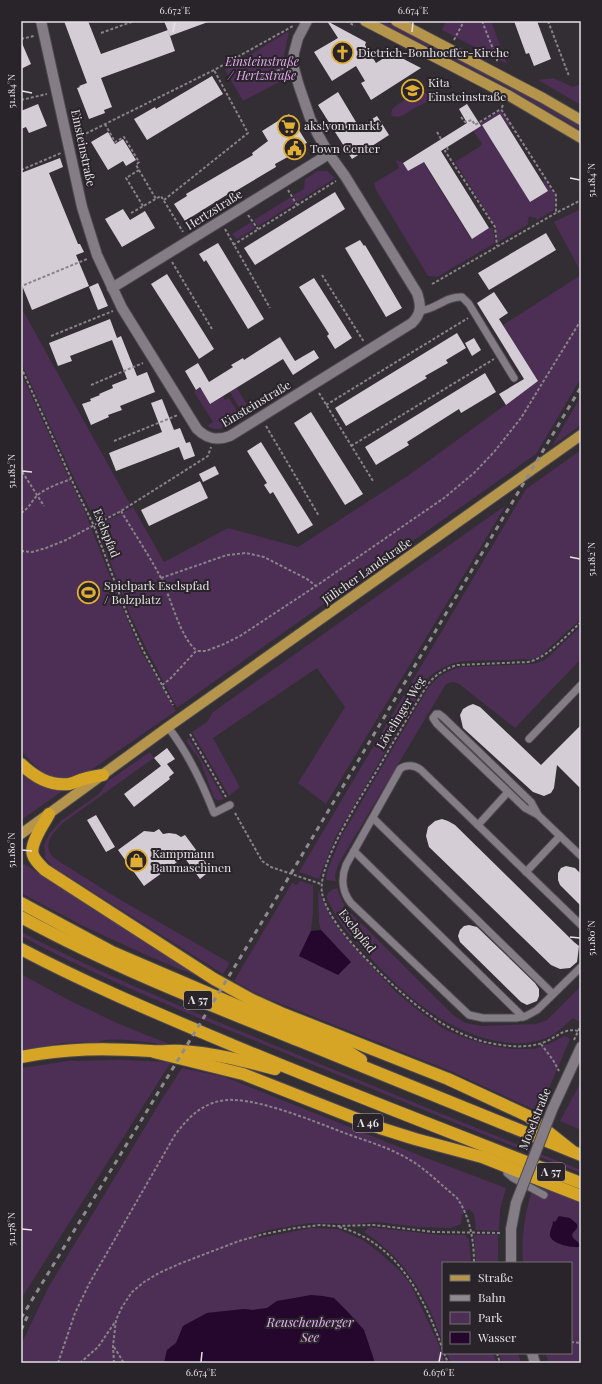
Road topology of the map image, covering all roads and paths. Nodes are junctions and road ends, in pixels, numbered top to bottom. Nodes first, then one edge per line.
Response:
1 (41, 21) edge
2 (134, 21) edge
3 (307, 21) edge
4 (365, 21) edge
5 (396, 21) edge
6 (464, 21) edge
7 (482, 21) edge
8 (548, 21) edge
9 (296, 25) dead end
10 (101, 33) dead end
11 (35, 36) dead end
12 (21, 39) edge
13 (454, 40) dead end
14 (496, 62) dead end
15 (286, 67) dead end
16 (214, 70) junction
17 (277, 71) dead end
18 (569, 76) dead end
19 (48, 94) dead end
20 (21, 100) edge
21 (504, 103) dead end
22 (501, 109) junction
23 (461, 117) dead end
24 (581, 120) edge
25 (105, 124) junction
26 (437, 132) dead end
27 (581, 138) edge
28 (74, 139) dead end
29 (441, 139) dead end
30 (447, 147) dead end
31 (62, 153) dead end
32 (329, 154) junction
33 (21, 170) edge
34 (139, 170) junction
35 (338, 180) dead end
36 (287, 189) dead end
37 (156, 199) junction
38 (164, 200) junction
39 (581, 200) edge
40 (297, 205) junction
41 (143, 206) junction
42 (131, 213) dead end
43 (556, 213) junction
44 (248, 214) dead end
45 (224, 228) dead end
46 (258, 230) junction
47 (185, 235) dead end
48 (233, 245) junction
49 (497, 246) junction
50 (90, 258) dead end
51 (171, 261) dead end
52 (322, 275) dead end
53 (432, 284) dead end
54 (24, 285) dead end
55 (112, 288) junction
56 (270, 308) dead end
57 (114, 311) dead end
58 (420, 311) junction
59 (475, 314) junction
60 (581, 320) edge
61 (212, 329) dead end
62 (51, 336) dead end
63 (365, 344) dead end
64 (500, 355) junction
65 (146, 362) dead end
66 (21, 367) edge
67 (514, 378) dead end
68 (91, 385) dead end
69 (317, 390) dead end
70 (326, 405) junction
71 (179, 415) dead end
72 (264, 423) dead end
73 (581, 435) edge
74 (114, 441) dead end
75 (211, 446) dead end
76 (351, 446) junction
77 (21, 467) edge
78 (72, 479) junction
79 (373, 481) dead end
80 (38, 495) junction
81 (44, 506) dead end
82 (121, 511) junction
83 (21, 513) edge
84 (319, 516) dead end
85 (94, 526) junction
86 (21, 551) edge
87 (161, 578) junction
88 (316, 586) junction
89 (581, 622) edge
90 (196, 651) junction
91 (162, 685) junction
92 (581, 685) edge
93 (173, 705) dead end
94 (168, 727) junction
95 (190, 734) dead end
96 (529, 739) dead end
97 (21, 764) edge
98 (103, 775) junction
99 (508, 792) junction
100 (230, 805) junction
101 (49, 814) junction
102 (538, 815) junction
103 (373, 818) junction
104 (478, 825) junction
105 (21, 834) edge
106 (560, 836) junction
107 (354, 851) junction
108 (581, 856) edge
109 (526, 872) junction
110 (321, 884) junction
111 (21, 903) edge
112 (21, 917) edge
113 (581, 925) edge
114 (21, 949) edge
115 (581, 967) edge
116 (553, 994) junction
117 (523, 1017) junction
118 (581, 1025) edge
119 (541, 1044) junction
120 (581, 1047) edge
121 (154, 1052) junction
122 (21, 1057) edge
123 (559, 1072) dead end
124 (380, 1073) junction
125 (322, 1082) junction
126 (576, 1153) edge
127 (507, 1173) dead end
128 (581, 1183) edge
129 (544, 1195) dead end
130 (581, 1196) edge
131 (336, 1226) junction
132 (472, 1232) junction
133 (502, 1233) dead end
134 (474, 1262) edge
135 (511, 1262) edge
136 (116, 1320) junction
137 (113, 1346) junction
138 (442, 1347) edge
139 (58, 1363) edge
140 (80, 1363) edge
141 (114, 1363) edge
142 (124, 1363) edge

1 - 55 street, Einsteinstraße
2 - 10 path
3 - 32 street
4 - 27 main road
5 - 24 main road
6 - 13 path
7 - 14 path
8 - 18 path
9 - 16 path, Einsteinstraße
11 - 12 path
15 - 17 path
16 - 25 path, Einsteinstraße
16 - 38 path
19 - 20 path
21 - 22 path
22 - 23 path
22 - 43 path
25 - 28 path, Einsteinstraße
25 - 34 path
26 - 29 path
30 - 49 path
31 - 33 path
32 - 55 street, Hertzstraße
32 - 58 street
34 - 37 path
34 - 41 path
35 - 40 path
36 - 40 path
37 - 38 path
37 - 41 path
38 - 47 path
39 - 43 path
40 - 46 path
41 - 42 path
43 - 49 path
44 - 46 path
45 - 48 path, Hertzstraße
46 - 48 path
48 - 56 path, Hertzstraße
49 - 53 path
50 - 54 path
51 - 61 path
52 - 63 path
55 - 58 street, Einsteinstraße
57 - 62 path
58 - 59 lane
59 - 64 lane
59 - 70 path
60 - 88 path
64 - 67 lane
64 - 76 path
65 - 68 path
66 - 78 path, Eselspfad
69 - 70 path
70 - 76 path
71 - 74 path
72 - 84 path, Einsteinstraße
73 - 94 main road, Jülicher Landstraße
75 - 82 path
76 - 79 path
77 - 80 path
78 - 80 path
78 - 85 path, Eselspfad
80 - 81 path
80 - 83 path
82 - 85 path
82 - 87 path
85 - 86 path
85 - 91 path, Eselspfad
87 - 88 path
87 - 90 path
88 - 90 path
89 - 110 path, Lövelinger Weg
90 - 91 path
91 - 93 path, Eselspfad
92 - 96 lane
94 - 98 main road, Jülicher Landstraße
94 - 100 lane
95 - 100 path
97 - 98 highway
98 - 101 main road, Jülicher Landstraße
99 - 102 lane
99 - 102 lane
99 - 104 lane
100 - 110 path
101 - 105 main road, Jülicher Landstraße
101 - 126 highway
102 - 106 lane
103 - 104 lane
103 - 107 lane
103 - 116 lane
104 - 109 lane
106 - 108 lane
106 - 109 lane
107 - 117 lane
107 - 117 lane
109 - 113 lane
110 - 119 path, Eselspfad
111 - 124 highway
112 - 124 highway, A 57
114 - 125 highway, A 57
115 - 116 lane
116 - 117 lane
118 - 119 path, Eselspfad
119 - 123 path
120 - 135 street, Moselstraße, bridge
121 - 122 highway, A 46
121 - 125 highway, A 46
121 - 130 highway, A 46
124 - 126 highway, A 57
125 - 128 highway, A 57
127 - 129 lane
131 - 132 path
131 - 136 path
131 - 138 path
132 - 133 path
132 - 134 path
132 - 139 path
136 - 137 path
136 - 140 path
137 - 141 path
137 - 142 path

